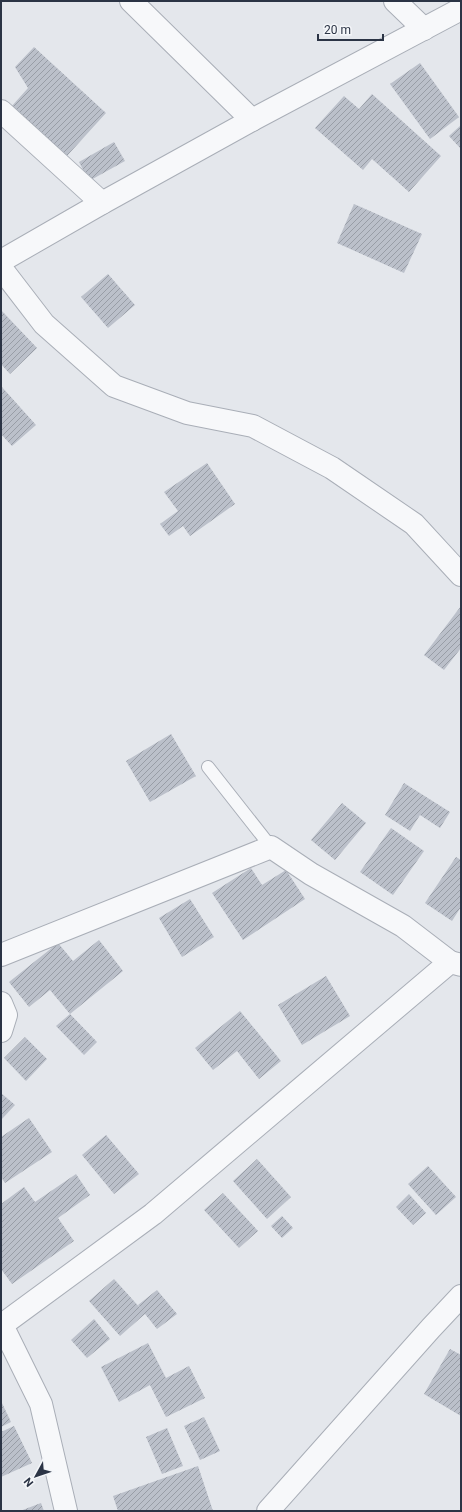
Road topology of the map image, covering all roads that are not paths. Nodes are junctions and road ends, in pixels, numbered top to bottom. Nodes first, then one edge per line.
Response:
1 (131, 1) edge
2 (395, 1) edge
3 (461, 9) edge
4 (424, 29) junction
5 (1, 111) edge
6 (252, 120) junction
7 (102, 203) junction
8 (1, 261) edge
9 (1, 268) edge
10 (461, 575) edge
11 (208, 767) dead end
12 (271, 847) junction
13 (1, 955) edge
14 (456, 964) edge
15 (1, 1002) edge
16 (1, 1031) edge
17 (461, 1296) edge
18 (2, 1324) edge
19 (66, 1511) edge
20 (268, 1511) edge

1 - 6 street
2 - 4 street
3 - 4 street
4 - 6 street
5 - 7 street
6 - 7 street
7 - 8 street
9 - 10 street
11 - 12 lane
12 - 13 street
12 - 14 street
14 - 18 street
15 - 16 street
17 - 20 street
18 - 19 street

